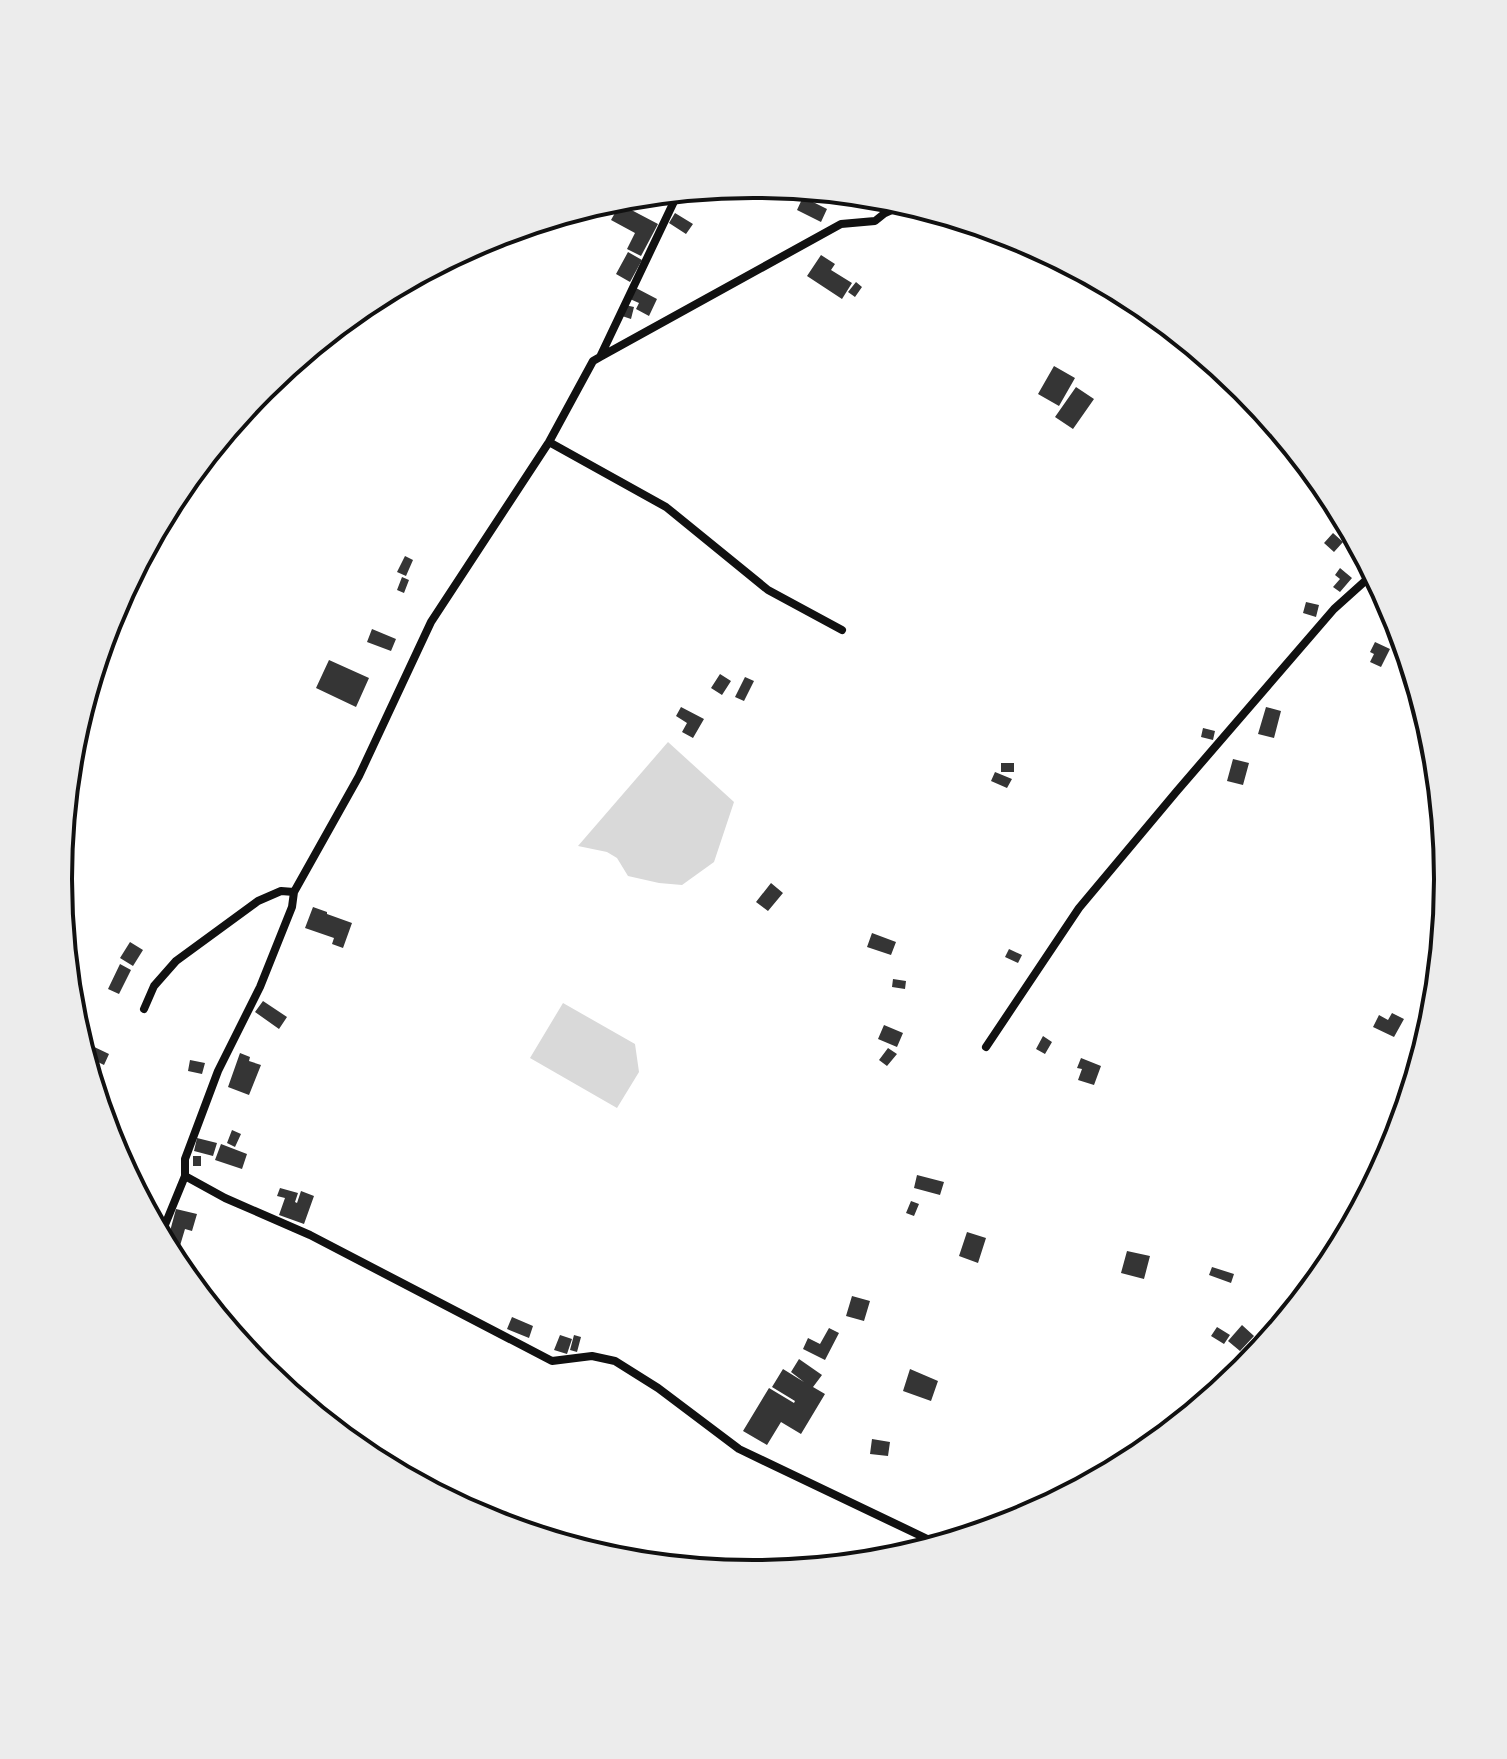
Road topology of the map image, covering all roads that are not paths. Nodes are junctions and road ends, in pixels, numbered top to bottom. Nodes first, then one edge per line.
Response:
1 (673, 203) edge
2 (888, 212) edge
3 (600, 357) junction
4 (549, 442) junction
5 (1366, 580) edge
6 (842, 630) dead end
7 (294, 892) junction
8 (144, 1009) dead end
9 (986, 1047) dead end
10 (185, 1176) junction
11 (165, 1224) edge
12 (927, 1539) edge

1 - 3 street
2 - 3 street
3 - 4 street
4 - 6 street
4 - 7 street
5 - 9 street
7 - 8 street
7 - 10 street
10 - 11 street
10 - 12 street

